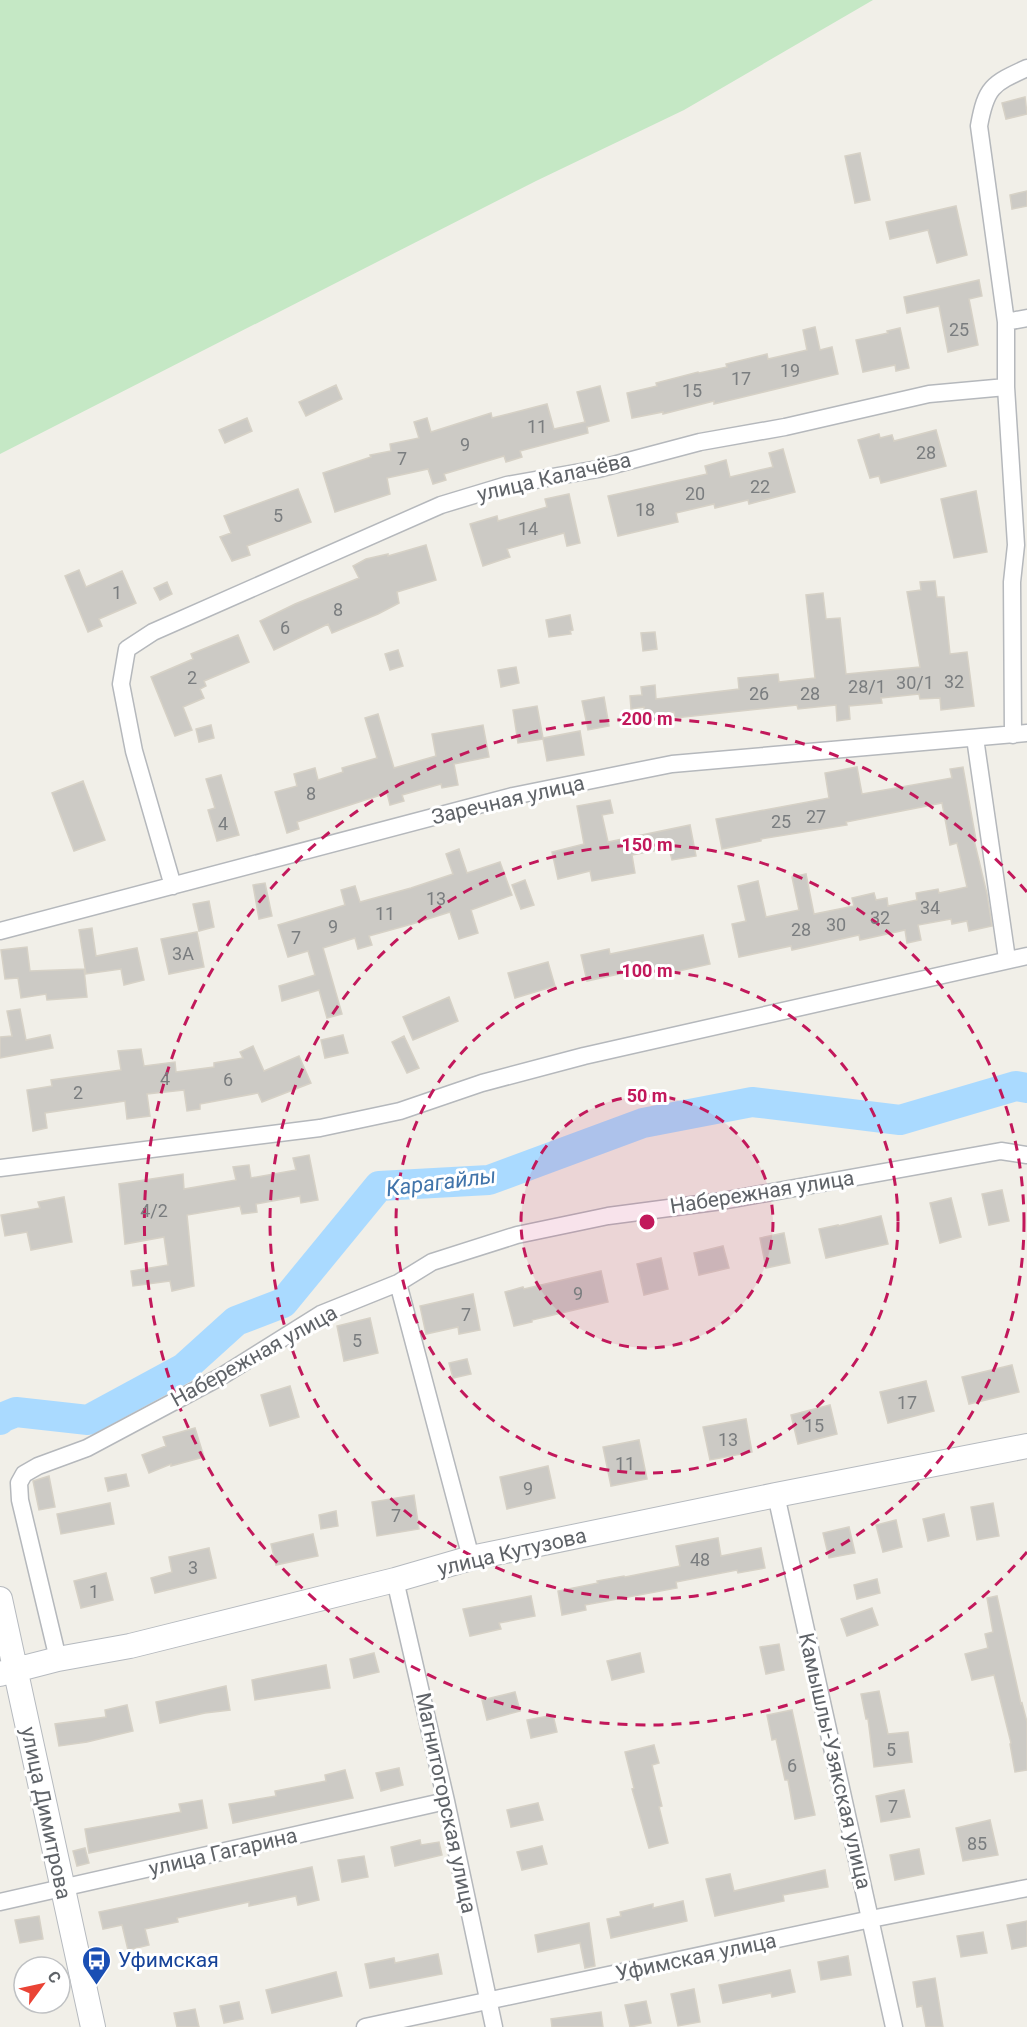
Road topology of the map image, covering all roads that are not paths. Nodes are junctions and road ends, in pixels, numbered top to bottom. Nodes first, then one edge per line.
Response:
1 (1027, 68) edge
2 (1027, 318) edge
3 (1006, 322) junction
4 (1006, 387) junction
5 (1022, 545) edge
6 (1020, 734) edge
7 (975, 738) junction
8 (173, 886) junction
9 (0, 931) edge
10 (1027, 956) edge
11 (1007, 959) junction
12 (1027, 1155) edge
13 (0, 1168) edge
14 (398, 1283) junction
15 (1027, 1446) edge
16 (776, 1495) junction
17 (471, 1558) junction
18 (395, 1580) junction
19 (0, 1599) edge
20 (58, 1659) junction
21 (8, 1673) edge
22 (446, 1801) junction
23 (1027, 1888) edge
24 (63, 1889) junction
25 (0, 1902) edge
26 (871, 1919) junction
27 (488, 2001) junction
28 (93, 2027) edge
29 (364, 2027) edge
30 (494, 2027) edge
31 (894, 2027) edge

1 - 3 street
2 - 3 street
3 - 4 street
4 - 5 street
4 - 8 street, улица Калачёва
5 - 6 street
6 - 7 street, Заречная улица
7 - 8 street, Заречная улица
7 - 11 street
8 - 9 street, Заречная улица
10 - 11 street
11 - 13 street
12 - 14 street, Набережная улица
14 - 17 street
14 - 20 street, Набережная улица
15 - 16 main road, улица Кутузова
16 - 17 main road, улица Кутузова
16 - 26 street, Камышлы-Узякская улица
17 - 18 main road, улица Кутузова
18 - 20 main road, улица Кутузова
18 - 22 street, Магнитогорская улица
19 - 21 main road, улица Димитрова
20 - 21 main road, улица Кутузова
21 - 24 main road, улица Димитрова
22 - 24 street, улица Гагарина
22 - 27 street, Магнитогорская улица
23 - 26 street, Уфимская улица
24 - 25 street, улица Гагарина
24 - 28 main road, улица Димитрова
26 - 27 street, Уфимская улица
26 - 31 street, Камышлы-Узякская улица
27 - 29 street, Уфимская улица
27 - 30 street, Магнитогорская улица

